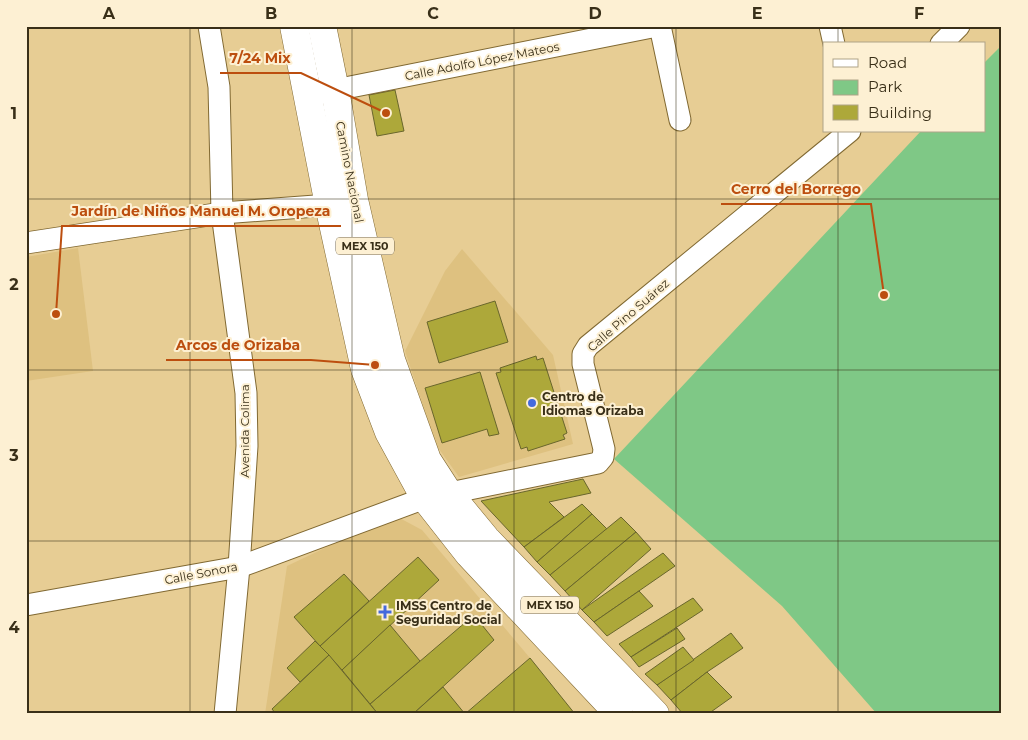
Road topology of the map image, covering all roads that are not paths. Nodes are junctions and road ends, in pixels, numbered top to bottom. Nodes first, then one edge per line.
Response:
1 (209, 26) edge
2 (294, 26) edge
3 (322, 26) edge
4 (658, 26) edge
5 (830, 26) edge
6 (959, 26) edge
7 (834, 42) edge
8 (943, 42) edge
9 (335, 90) junction
10 (308, 95) junction
11 (680, 120) dead end
12 (849, 132) edge
13 (342, 202) junction
14 (222, 214) junction
15 (26, 243) edge
16 (437, 496) junction
17 (238, 567) junction
18 (26, 605) edge
19 (225, 714) edge
20 (620, 714) edge
21 (655, 714) edge

1 - 14 street, Avenida Colima
2 - 10 main road, Camino Nacional / MEX 150
3 - 9 main road, Camino Nacional / MEX 150
4 - 9 street, Calle Adolfo López Mateos
4 - 11 street
5 - 7 street
6 - 8 street
9 - 10 street, Calle Adolfo López Mateos
9 - 13 main road, Camino Nacional / MEX 150
10 - 13 main road, Camino Nacional / MEX 150
12 - 16 street, Calle Pino Suárez
13 - 14 street
13 - 16 main road, Camino Nacional / MEX 150
13 - 16 main road, Camino Nacional / MEX 150
14 - 15 street
14 - 17 street, Avenida Colima
16 - 17 street, Calle Sonora
16 - 20 main road, MEX 150
16 - 21 main road, MEX 150
17 - 18 street, Calle Sonora
17 - 19 street, Avenida Colima

